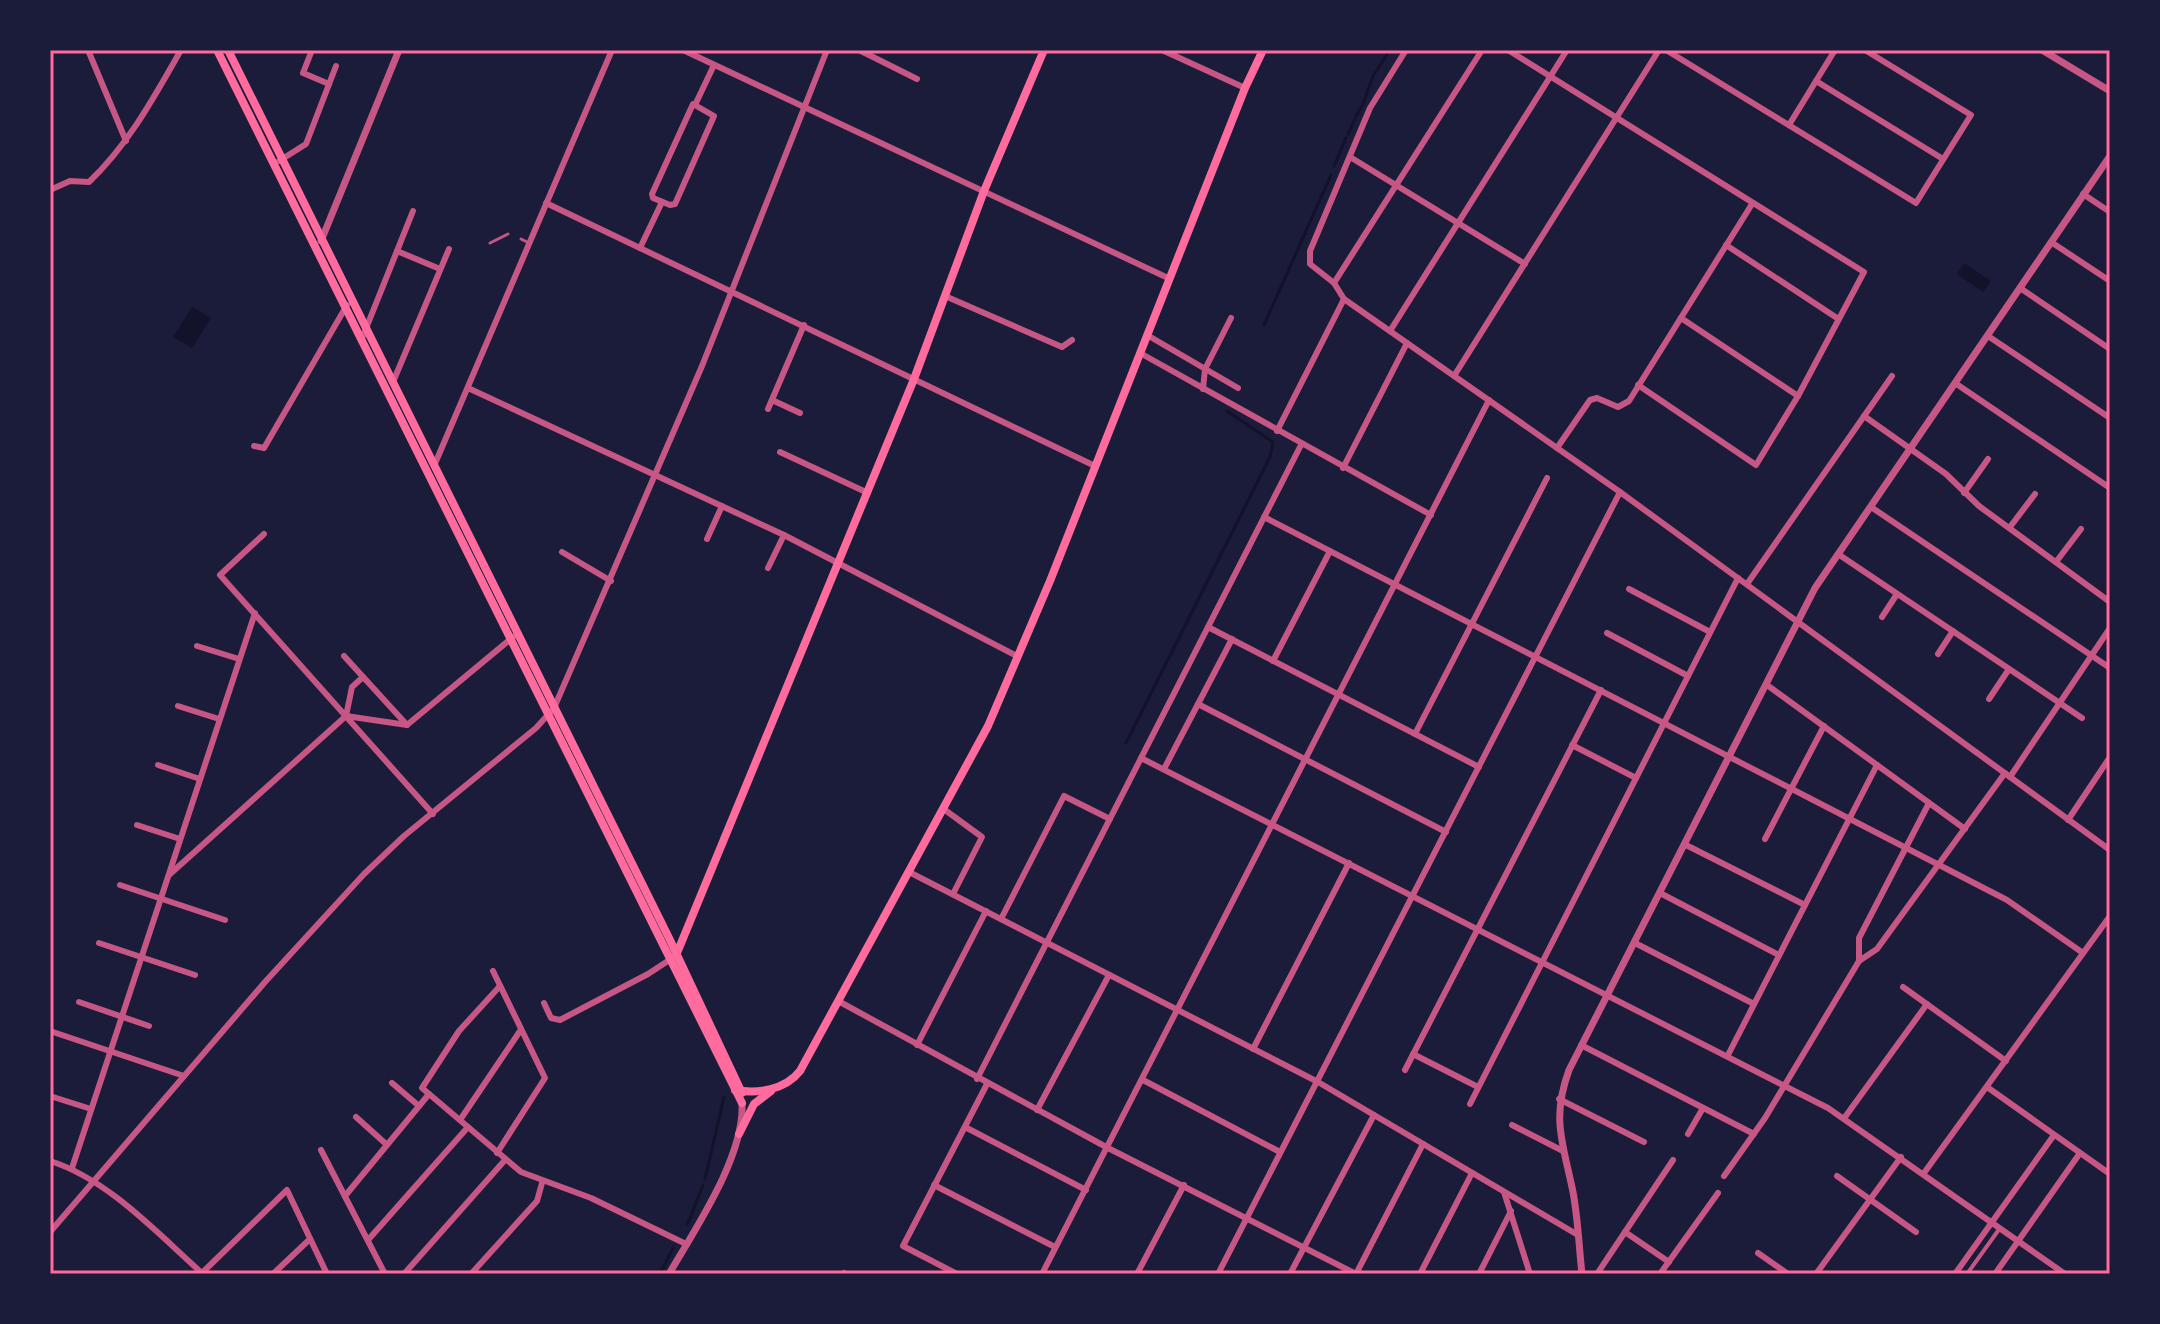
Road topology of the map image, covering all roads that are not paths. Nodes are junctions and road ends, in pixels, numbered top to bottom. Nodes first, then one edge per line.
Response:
1 (88, 50) edge
2 (181, 50) edge
3 (217, 50) edge
4 (228, 50) edge
5 (312, 50) edge
6 (399, 50) edge
7 (612, 50) edge
8 (683, 50) edge
9 (827, 50) edge
10 (859, 50) edge
11 (1044, 50) edge
12 (1162, 50) edge
13 (1263, 50) edge
14 (1406, 50) edge
15 (1482, 50) edge
16 (1508, 50) edge
17 (1567, 50) edge
18 (1659, 50) edge
19 (1666, 50) edge
20 (1835, 50) edge
21 (1865, 50) edge
22 (2042, 50) edge
23 (714, 65) junction
24 (336, 66) dead end
25 (1550, 77) junction
26 (917, 79) dead end
27 (1816, 81) junction
28 (329, 84) junction
29 (1245, 88) junction
30 (2110, 91) edge
31 (695, 105) junction
32 (805, 106) junction
33 (1616, 118) junction
34 (1789, 125) junction
35 (126, 141) junction
36 (2110, 156) edge
37 (1350, 157) junction
38 (1943, 159) junction
39 (278, 162) junction
40 (50, 181) edge
41 (1395, 185) junction
42 (52, 189) edge
43 (984, 191) junction
44 (2083, 194) junction
45 (662, 202) junction
46 (546, 203) junction
47 (1752, 204) junction
48 (413, 211) dead end
49 (2110, 212) edge
50 (1457, 224) junction
51 (508, 234) dead end
52 (521, 239) dead end
53 (321, 241) junction
54 (2051, 242) junction
55 (490, 243) dead end
56 (529, 243) junction
57 (1726, 245) junction
58 (640, 248) junction
59 (449, 249) dead end
60 (316, 251) junction
61 (397, 251) junction
62 (1525, 264) junction
63 (440, 269) junction
64 (1168, 278) junction
65 (2110, 281) edge
66 (1334, 283) junction
67 (2020, 288) junction
68 (732, 292) junction
69 (945, 296) junction
70 (1344, 299) junction
71 (348, 304) junction
72 (1231, 318) dead end
73 (1681, 318) junction
74 (1837, 318) junction
75 (804, 325) junction
76 (366, 329) junction
77 (1390, 331) junction
78 (1147, 335) junction
79 (1988, 336) junction
80 (1072, 340) dead end
81 (361, 341) junction
82 (1407, 343) junction
83 (2110, 349) edge
84 (1140, 353) junction
85 (1205, 369) junction
86 (1454, 376) junction
87 (1892, 376) dead end
88 (914, 379) junction
89 (1955, 383) junction
90 (392, 384) junction
91 (1638, 385) junction
92 (468, 388) junction
93 (1238, 388) dead end
94 (1203, 389) junction
95 (388, 395) junction
96 (1798, 396) junction
97 (772, 400) junction
98 (1489, 400) junction
99 (768, 409) dead end
100 (800, 413) dead end
101 (1864, 416) junction
102 (2110, 418) edge
103 (1277, 431) junction
104 (1301, 445) junction
105 (254, 446) dead end
106 (1557, 448) junction
107 (1911, 448) junction
108 (780, 452) dead end
109 (1988, 459) dead end
110 (434, 466) junction
111 (1095, 466) junction
112 (1343, 468) junction
113 (656, 475) junction
114 (429, 477) junction
115 (1547, 478) dead end
116 (2110, 488) edge
117 (1620, 492) junction
118 (868, 493) junction
119 (1964, 493) junction
120 (2035, 494) dead end
121 (722, 506) junction
122 (1871, 507) junction
123 (1431, 515) junction
124 (1264, 517) junction
125 (2010, 527) junction
126 (2081, 529) dead end
127 (264, 534) dead end
128 (784, 535) junction
129 (707, 539) dead end
130 (1330, 551) junction
131 (562, 552) dead end
132 (1838, 554) junction
133 (839, 562) junction
134 (2056, 562) junction
135 (768, 568) dead end
136 (1738, 578) junction
137 (611, 581) junction
138 (1396, 584) junction
139 (1747, 584) junction
140 (2110, 588) edge
141 (1629, 589) dead end
142 (1897, 594) junction
143 (2107, 599) edge
144 (255, 613) junction
145 (1882, 617) dead end
146 (1799, 622) junction
147 (1472, 624) junction
148 (1208, 627) junction
149 (2110, 628) edge
150 (1953, 631) junction
151 (1710, 632) junction
152 (1607, 633) dead end
153 (513, 637) junction
154 (1232, 639) junction
155 (197, 646) dead end
156 (1938, 654) dead end
157 (2091, 655) junction
158 (344, 656) dead end
159 (1017, 656) junction
160 (1535, 657) junction
161 (239, 659) junction
162 (1273, 661) junction
163 (2110, 668) edge
164 (2009, 669) junction
165 (1688, 676) junction
166 (363, 677) junction
167 (1767, 685) junction
168 (1601, 690) junction
169 (1340, 695) junction
170 (1989, 699) dead end
171 (2060, 703) junction
172 (1198, 704) junction
173 (178, 706) dead end
174 (554, 708) junction
175 (346, 716) junction
176 (547, 717) junction
177 (2082, 718) dead end
178 (219, 719) junction
179 (1665, 722) junction
180 (407, 725) junction
181 (1824, 726) junction
182 (1415, 734) junction
183 (1572, 745) junction
184 (1730, 756) junction
185 (2110, 757) edge
186 (1141, 758) junction
187 (1306, 760) junction
188 (158, 765) dead end
189 (1877, 765) junction
190 (1479, 767) junction
191 (1164, 769) junction
192 (2007, 775) junction
193 (1636, 778) junction
194 (200, 779) junction
195 (1792, 788) junction
196 (1929, 803) junction
197 (945, 810) junction
198 (433, 814) junction
199 (1850, 817) junction
200 (1110, 819) junction
201 (2068, 820) junction
202 (137, 825) dead end
203 (1273, 825) junction
204 (1965, 829) junction
205 (1446, 832) junction
206 (180, 839) junction
207 (1765, 839) dead end
208 (1684, 844) junction
209 (1906, 846) junction
210 (2109, 848) edge
211 (1349, 863) junction
212 (1939, 863) junction
213 (911, 873) junction
214 (167, 877) junction
215 (120, 885) dead end
216 (1660, 893) junction
217 (953, 894) junction
218 (1414, 895) junction
219 (160, 899) junction
220 (1805, 905) junction
221 (986, 911) junction
222 (2110, 916) edge
223 (1001, 919) junction
224 (225, 920) dead end
225 (1479, 927) junction
226 (670, 940) junction
227 (682, 940) junction
228 (99, 943) dead end
229 (1047, 943) junction
230 (1635, 943) junction
231 (2083, 953) junction
232 (1779, 955) junction
233 (141, 957) junction
234 (674, 957) junction
235 (1543, 960) junction
236 (1859, 961) junction
237 (493, 971) dead end
238 (195, 975) dead end
239 (1109, 975) junction
240 (500, 986) junction
241 (1903, 987) dead end
242 (1608, 994) junction
243 (79, 1002) dead end
244 (840, 1002) junction
245 (544, 1003) dead end
246 (1754, 1004) junction
247 (1927, 1004) junction
248 (1179, 1010) junction
249 (122, 1016) junction
250 (149, 1026) dead end
251 (50, 1031) edge
252 (520, 1031) junction
253 (917, 1045) junction
254 (1581, 1045) junction
255 (1253, 1049) junction
256 (110, 1051) junction
257 (1413, 1054) junction
258 (1728, 1055) junction
259 (2006, 1061) junction
260 (1405, 1070) dead end
261 (184, 1076) junction
262 (977, 1079) junction
263 (1143, 1080) junction
264 (1318, 1082) junction
265 (392, 1083) dead end
266 (987, 1084) junction
267 (1785, 1084) junction
268 (781, 1086) junction
269 (1478, 1087) junction
270 (1987, 1087) junction
271 (739, 1091) junction
272 (429, 1094) junction
273 (50, 1096) edge
274 (1559, 1099) junction
275 (742, 1103) joint
276 (1470, 1104) dead end
277 (419, 1106) junction
278 (1703, 1108) junction
279 (91, 1109) junction
280 (1037, 1110) junction
281 (1374, 1115) junction
282 (356, 1117) dead end
283 (1845, 1117) junction
284 (460, 1120) junction
285 (1512, 1125) dead end
286 (468, 1127) junction
287 (965, 1127) junction
288 (739, 1134) junction
289 (1688, 1134) dead end
290 (1754, 1134) junction
291 (2054, 1135) junction
292 (1644, 1142) dead end
293 (386, 1144) junction
294 (1423, 1144) junction
295 (1108, 1148) junction
296 (321, 1150) dead end
297 (1563, 1151) junction
298 (1280, 1152) junction
299 (497, 1153) junction
300 (2080, 1153) junction
301 (1901, 1157) junction
302 (505, 1160) junction
303 (1673, 1160) dead end
304 (50, 1161) edge
305 (72, 1168) junction
306 (1472, 1173) junction
307 (1924, 1173) junction
308 (2110, 1174) edge
309 (1724, 1176) dead end
310 (1837, 1176) dead end
311 (94, 1182) junction
312 (542, 1183) junction
313 (934, 1185) junction
314 (1184, 1185) junction
315 (1086, 1190) junction
316 (1504, 1192) junction
317 (1718, 1193) dead end
318 (345, 1196) junction
319 (1870, 1200) junction
320 (1511, 1211) junction
321 (1247, 1217) junction
322 (1992, 1222) junction
323 (2000, 1228) junction
324 (50, 1232) edge
325 (1625, 1232) junction
326 (1916, 1232) dead end
327 (1578, 1235) junction
328 (310, 1239) junction
329 (368, 1240) junction
330 (2019, 1241) junction
331 (686, 1244) junction
332 (1055, 1247) junction
333 (1304, 1248) junction
334 (1758, 1253) dead end
335 (1669, 1262) junction
336 (203, 1274) edge
337 (273, 1274) edge
338 (327, 1274) edge
339 (385, 1274) edge
340 (404, 1274) edge
341 (471, 1274) edge
342 (669, 1274) edge
343 (957, 1274) edge
344 (1042, 1274) edge
345 (1137, 1274) edge
346 (1218, 1274) edge
347 (1290, 1274) edge
348 (1356, 1274) edge
349 (1420, 1274) edge
350 (1479, 1274) edge
351 (1530, 1274) edge
352 (1582, 1274) edge
353 (1597, 1274) edge
354 (1660, 1274) edge
355 (1788, 1274) edge
356 (1816, 1274) edge
357 (1955, 1274) edge
358 (1967, 1274) edge
359 (1995, 1274) edge
360 (2065, 1274) edge

1 - 35 street
2 - 35 street
3 - 39 main road
4 - 39 main road
5 - 28 street
6 - 53 street
7 - 46 street
8 - 23 street
9 - 32 street
10 - 26 street
11 - 43 main road
12 - 29 street
13 - 29 main road
14 - 37 street
15 - 41 street
16 - 25 street
17 - 25 street
18 - 33 street
19 - 34 street
20 - 27 street
21 - 38 street
22 - 30 street
23 - 31 street
23 - 32 street
24 - 28 street
25 - 33 street
25 - 50 street
27 - 34 street
27 - 38 street
28 - 39 street
29 - 64 main road
31 - 45 street
31 - 45 street
32 - 43 street
32 - 68 street
33 - 47 street
33 - 62 street
34 - 38 street
35 - 42 street
36 - 44 street
37 - 41 street
37 - 66 street
39 - 53 main road
39 - 60 main road
40 - 42 street
41 - 50 street
41 - 66 street
43 - 64 street
43 - 69 main road
44 - 49 street
44 - 54 street
45 - 58 street
46 - 56 street
46 - 58 street
47 - 57 street
47 - 74 street
48 - 61 street
50 - 62 street
50 - 77 street
51 - 55 lane
52 - 56 lane
53 - 60 street
53 - 71 main road
54 - 65 street
54 - 67 street
56 - 92 street
57 - 73 street
57 - 74 street
58 - 68 street
59 - 63 street
60 - 71 main road
61 - 63 street
61 - 76 street
62 - 86 street
63 - 90 street
64 - 78 main road
66 - 70 street
67 - 79 street
67 - 83 street
68 - 75 street
68 - 113 street
69 - 80 street
69 - 88 main road
70 - 77 street
70 - 103 street
71 - 76 main road
71 - 81 main road
71 - 105 street
72 - 85 street
73 - 91 street
73 - 96 street
74 - 96 street
75 - 88 street
75 - 97 street
76 - 81 street
76 - 90 main road
77 - 82 street
78 - 84 main road
78 - 85 street
79 - 89 street
79 - 102 street
81 - 95 main road
82 - 86 street
82 - 112 street
84 - 94 street
84 - 111 main road
85 - 93 street
85 - 94 street
86 - 98 street
87 - 101 street
88 - 111 street
88 - 118 main road
89 - 107 street
89 - 116 street
90 - 95 street
90 - 110 main road
91 - 96 street
91 - 106 street
92 - 110 street
92 - 113 street
94 - 103 street
95 - 114 main road
97 - 99 street
97 - 100 street
98 - 106 street
98 - 123 street
101 - 107 street
101 - 139 street
103 - 104 street
104 - 112 street
104 - 124 street
106 - 117 street
107 - 119 street
107 - 122 street
108 - 118 street
109 - 119 street
110 - 114 street
110 - 153 main road
111 - 159 main road
112 - 123 street
113 - 121 street
113 - 137 street
114 - 153 main road
115 - 147 street
117 - 136 street
117 - 160 street
118 - 133 main road
119 - 125 street
120 - 125 street
121 - 128 street
121 - 129 street
122 - 132 street
122 - 157 street
123 - 138 street
124 - 130 street
124 - 148 street
125 - 134 street
126 - 134 street
127 - 144 street
128 - 133 street
128 - 135 street
130 - 138 street
130 - 162 street
131 - 137 street
132 - 142 street
132 - 146 street
133 - 159 street
133 - 227 main road
134 - 143 street
136 - 139 street
136 - 151 street
137 - 174 street
138 - 147 street
138 - 169 street
139 - 146 street
140 - 143 street
141 - 151 street
142 - 145 street
142 - 150 street
144 - 161 street
144 - 175 street
146 - 167 street
146 - 192 street
147 - 160 street
147 - 182 street
148 - 154 street
148 - 186 street
149 - 157 street
150 - 156 street
150 - 164 street
151 - 165 street
152 - 165 street
153 - 174 main road
153 - 176 main road
153 - 180 street
154 - 162 street
154 - 172 street
155 - 161 street
157 - 163 street
157 - 171 street
158 - 166 street
159 - 197 main road
160 - 168 street
160 - 190 street
161 - 178 street
162 - 169 street
164 - 170 street
164 - 171 street
165 - 179 street
166 - 175 street
166 - 180 street
167 - 181 street
167 - 184 street
168 - 179 street
168 - 183 street
169 - 182 street
169 - 187 street
171 - 177 street
171 - 192 street
172 - 187 street
172 - 191 street
173 - 178 street
174 - 176 street
174 - 226 main road
175 - 180 street
175 - 198 street
175 - 214 street
176 - 198 street
176 - 234 main road
178 - 194 street
179 - 184 street
179 - 193 street
181 - 189 street
181 - 195 street
182 - 190 street
183 - 193 street
183 - 225 street
184 - 195 street
184 - 208 street
185 - 201 street
186 - 191 street
186 - 200 street
187 - 203 street
187 - 205 street
188 - 194 street
189 - 196 street
189 - 199 street
190 - 205 street
191 - 203 street
192 - 201 street
192 - 204 street
193 - 235 street
194 - 206 street
195 - 199 street
195 - 207 street
196 - 204 street
196 - 209 street
197 - 213 main road
197 - 217 street
198 - 261 street
199 - 209 street
199 - 220 street
200 - 223 street
200 - 229 street
201 - 210 street
202 - 206 street
203 - 211 street
203 - 248 street
204 - 212 street
205 - 218 street
206 - 214 street
208 - 216 street
208 - 220 street
209 - 212 street
209 - 236 street
211 - 218 street
211 - 255 street
212 - 231 street
212 - 236 street
213 - 217 street
213 - 244 main road
214 - 219 street
215 - 219 street
216 - 230 street
216 - 232 street
217 - 221 street
218 - 225 street
218 - 264 street
219 - 224 street
219 - 233 street
220 - 232 street
221 - 223 street
221 - 253 street
222 - 231 street
223 - 229 street
225 - 235 street
225 - 257 street
226 - 227 main road
226 - 234 main road
227 - 234 main road
228 - 233 street
229 - 239 street
229 - 262 street
230 - 242 street
230 - 246 street
231 - 259 street
232 - 246 street
233 - 238 street
233 - 249 street
234 - 245 street
234 - 271 main road
234 - 271 main road
235 - 242 street
235 - 269 street
236 - 267 street
237 - 240 street
239 - 248 street
239 - 280 street
240 - 252 street
240 - 272 street
241 - 247 street
242 - 254 street
242 - 258 street
243 - 249 street
244 - 253 street
244 - 268 main road
246 - 258 street
247 - 259 street
247 - 283 street
248 - 255 street
248 - 263 street
249 - 250 street
249 - 256 street
251 - 256 street
252 - 284 street
252 - 299 street
253 - 262 street
254 - 274 street
254 - 278 street
255 - 264 street
256 - 261 street
256 - 279 street
257 - 260 street
257 - 269 street
258 - 267 street
259 - 270 street
261 - 311 street
262 - 266 street
263 - 295 street
263 - 298 street
264 - 281 street
264 - 298 street
265 - 277 street
266 - 280 street
266 - 287 street
267 - 283 street
267 - 290 street
268 - 271 main road
268 - 288 main road
269 - 276 street
270 - 291 street
270 - 307 street
271 - 275 main road
272 - 277 street
272 - 284 street
273 - 279 street
274 - 292 street
274 - 297 street
275 - 288 street
277 - 293 street
278 - 289 street
278 - 290 street
279 - 305 street
280 - 295 street
281 - 294 street
281 - 333 street
282 - 293 street
283 - 301 street
284 - 286 street
285 - 297 street
286 - 299 street
286 - 329 street
287 - 313 street
287 - 315 street
288 - 331 street
290 - 309 street
291 - 300 street
291 - 322 street
293 - 318 street
294 - 306 street
294 - 348 street
295 - 314 street
295 - 315 street
296 - 318 street
297 - 327 street
298 - 321 street
299 - 302 street
300 - 308 street
300 - 330 street
301 - 307 street
301 - 319 street
302 - 312 street
302 - 340 street
303 - 325 street
304 - 305 street
305 - 311 street
306 - 316 street
306 - 349 street
307 - 322 street
310 - 319 street
311 - 324 street
311 - 336 street
312 - 331 street
312 - 341 street
313 - 332 street
313 - 343 street
314 - 321 street
314 - 345 street
315 - 332 street
316 - 320 street
316 - 327 street
317 - 335 street
318 - 329 street
319 - 326 street
319 - 356 street
320 - 350 street
320 - 351 street
321 - 333 street
321 - 346 street
322 - 323 street
322 - 357 street
323 - 330 street
323 - 358 street
325 - 335 street
325 - 353 street
327 - 352 street
328 - 336 street
328 - 337 street
328 - 338 street
329 - 339 street
330 - 359 street
330 - 360 street
331 - 342 street
332 - 344 street
333 - 347 street
333 - 348 street
334 - 355 street
335 - 354 street

